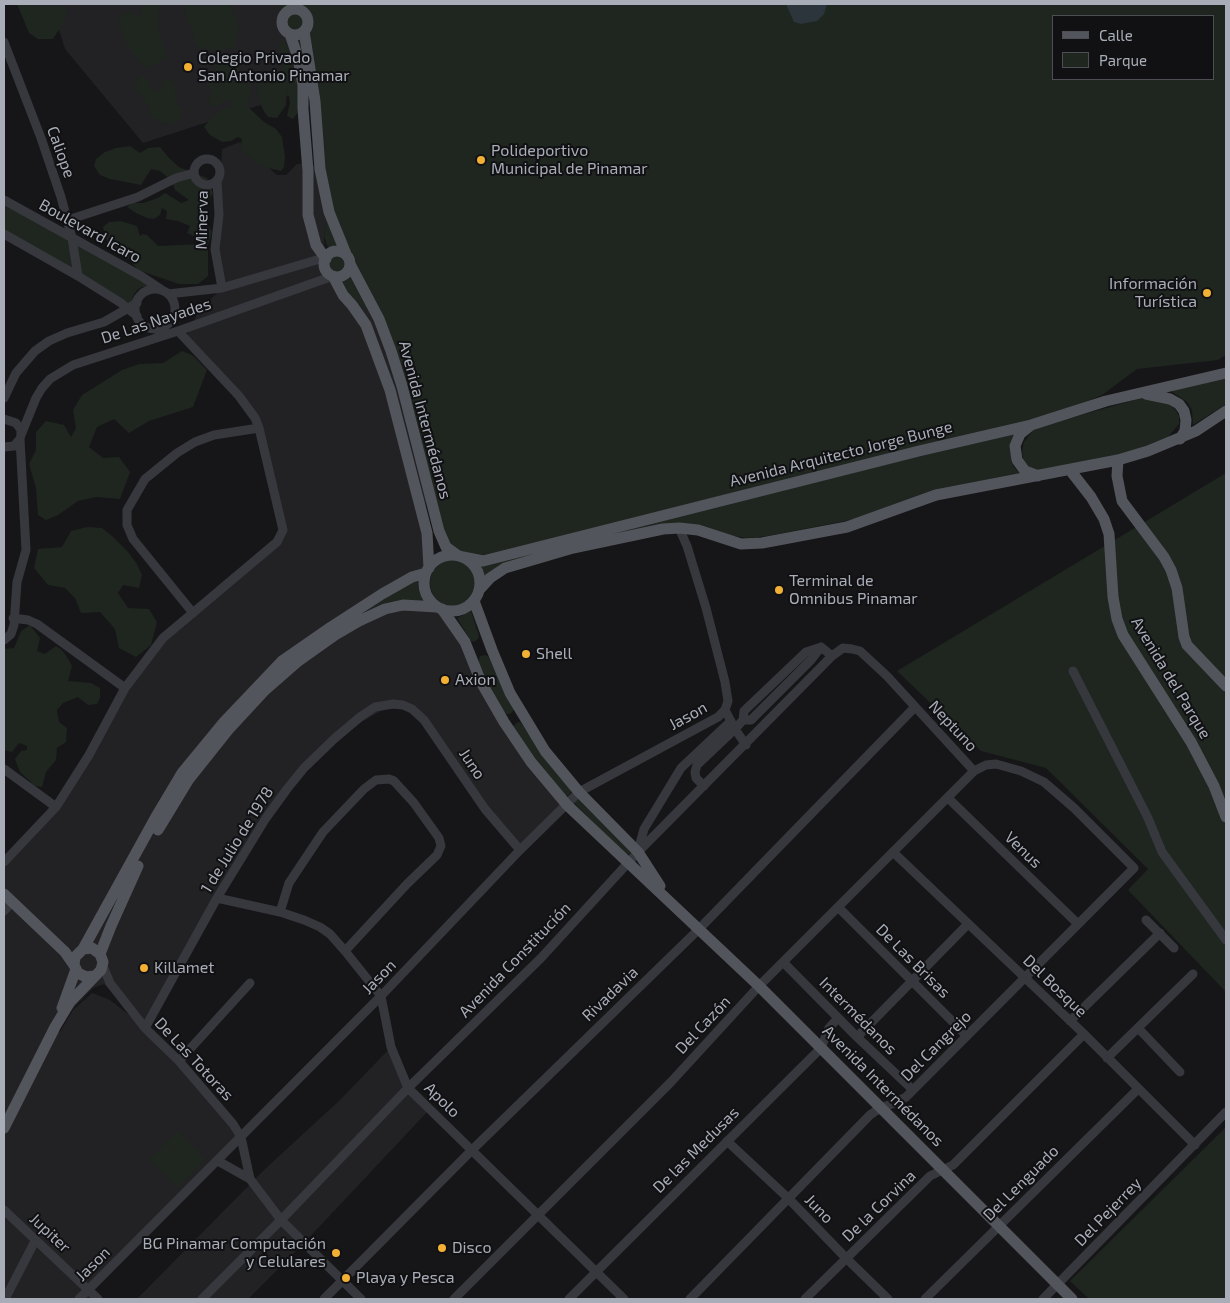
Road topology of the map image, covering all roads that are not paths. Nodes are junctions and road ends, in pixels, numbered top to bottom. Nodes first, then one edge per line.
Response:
1 (293, 6) edge
2 (281, 9) edge
3 (304, 31) junction
4 (290, 34) junction
5 (4, 42) edge
6 (194, 173) junction
7 (217, 181) junction
8 (4, 200) edge
9 (68, 220) junction
10 (4, 234) edge
11 (72, 238) junction
12 (326, 259) junction
13 (348, 259) junction
14 (78, 276) junction
15 (334, 276) junction
16 (222, 288) junction
17 (165, 292) junction
18 (137, 303) junction
19 (128, 309) junction
20 (175, 310) junction
21 (137, 316) junction
22 (159, 328) junction
23 (178, 331) junction
24 (1226, 373) edge
25 (1142, 393) junction
26 (4, 398) edge
27 (1226, 411) edge
28 (4, 419) edge
29 (1031, 425) junction
30 (259, 428) junction
31 (20, 437) junction
32 (1180, 439) junction
33 (4, 447) edge
34 (1118, 460) junction
35 (1070, 470) junction
36 (1038, 476) junction
37 (679, 528) junction
38 (460, 556) junction
39 (428, 570) junction
40 (480, 590) junction
41 (474, 601) junction
42 (440, 608) junction
43 (193, 613) junction
44 (13, 618) junction
45 (4, 640) edge
46 (488, 642) junction
47 (852, 648) joint
48 (469, 652) junction
49 (832, 656) junction
50 (1073, 671) dead end
51 (1226, 686) edge
52 (126, 688) junction
53 (393, 704) joint
54 (915, 707) junction
55 (725, 710) junction
56 (521, 712) junction
57 (504, 722) junction
58 (733, 725) junction
59 (746, 744) junction
60 (4, 768) edge
61 (974, 771) junction
62 (704, 786) junction
63 (579, 792) junction
64 (948, 798) junction
65 (567, 805) junction
66 (56, 807) junction
67 (1226, 818) edge
68 (520, 850) junction
69 (638, 852) junction
70 (893, 852) junction
71 (4, 862) edge
72 (628, 863) junction
73 (1134, 868) joint
74 (8, 898) edge
75 (217, 898) junction
76 (667, 898) junction
77 (838, 907) junction
78 (4, 912) edge
79 (280, 912) junction
80 (1146, 920) dead end
81 (968, 924) junction
82 (1078, 924) junction
83 (698, 929) junction
84 (1160, 933) junction
85 (50, 939) junction
86 (1226, 940) edge
87 (1174, 948) dead end
88 (81, 950) junction
89 (346, 951) junction
90 (100, 954) junction
91 (783, 962) junction
92 (102, 966) junction
93 (75, 967) junction
94 (1193, 974) dead end
95 (94, 976) junction
96 (1024, 978) junction
97 (913, 981) junction
98 (250, 984) dead end
99 (760, 986) junction
100 (381, 996) junction
101 (838, 1018) junction
102 (1070, 1021) junction
103 (55, 1027) junction
104 (145, 1028) junction
105 (1138, 1028) junction
106 (1084, 1034) junction
107 (967, 1036) junction
108 (857, 1037) junction
109 (821, 1048) junction
110 (1107, 1058) junction
111 (179, 1061) junction
112 (1180, 1072) dead end
113 (408, 1088) junction
114 (1138, 1088) junction
115 (913, 1090) junction
116 (880, 1108) junction
117 (1226, 1112) edge
118 (4, 1128) edge
119 (241, 1137) junction
120 (727, 1141) junction
121 (1195, 1145) junction
122 (472, 1150) junction
123 (218, 1160) junction
124 (945, 1170) junction
125 (250, 1179) junction
126 (788, 1198) junction
127 (4, 1210) edge
128 (537, 1215) junction
129 (281, 1220) junction
130 (999, 1225) junction
131 (35, 1241) junction
132 (846, 1258) junction
133 (596, 1272) junction
134 (342, 1281) junction
135 (1058, 1285) junction
136 (89, 1290) junction
137 (5, 1299) edge
138 (80, 1299) edge
139 (98, 1299) edge
140 (202, 1299) edge
141 (324, 1299) edge
142 (361, 1299) edge
143 (454, 1299) edge
144 (569, 1299) edge
145 (624, 1299) edge
146 (690, 1299) edge
147 (806, 1299) edge
148 (888, 1299) edge
149 (925, 1299) edge
150 (1043, 1299) edge
151 (1072, 1299) edge

1 - 2 main road
1 - 3 main road
2 - 4 main road
3 - 4 main road
3 - 13 main road, Avenida Intermédanos
4 - 12 main road
5 - 9 street, Caliope
6 - 7 street
6 - 7 street
6 - 9 street
7 - 16 street, Minerva
8 - 11 street, Boulevard Icaro
9 - 11 street, Caliope
10 - 14 street
11 - 14 street, Caliope
11 - 17 street, Boulevard Icaro
12 - 13 main road
12 - 15 main road
12 - 16 street, De Las Nayades
13 - 15 main road
13 - 38 main road, Avenida Intermédanos
14 - 19 street
15 - 23 street, De Las Nayades
15 - 39 main road
16 - 17 street, De Las Nayades
17 - 18 street
17 - 20 street
18 - 19 street, De Las Nayades
18 - 21 street
19 - 21 street
19 - 26 street, De Las Nayades
20 - 22 street
20 - 23 street
21 - 22 street
22 - 23 street
23 - 30 street
23 - 31 street, De Las Nayades
24 - 25 main road, Avenida Arquitecto Jorge Bunge
25 - 29 main road, Avenida Arquitecto Jorge Bunge
25 - 32 main road
27 - 32 main road
28 - 31 street
29 - 36 main road
29 - 38 main road, Avenida Arquitecto Jorge Bunge
30 - 43 street
30 - 43 street
31 - 33 street
31 - 44 street, De Las Nayades
32 - 34 main road
34 - 35 main road
34 - 51 main road, Avenida del Parque
35 - 36 main road
35 - 67 main road, Avenida del Parque
36 - 37 main road
37 - 40 main road
37 - 55 street
38 - 39 main road
38 - 40 main road
39 - 42 main road
39 - 88 main road
40 - 41 main road
41 - 42 main road
41 - 46 main road, Avenida Intermédanos
42 - 48 main road, Avenida Intermédanos
42 - 90 main road
43 - 52 street
44 - 45 street, De Las Nayades
44 - 52 street
46 - 48 main road
46 - 56 main road, Avenida Intermédanos
47 - 49 street, Avenida Constitución
47 - 54 street, Neptuno
48 - 57 main road, Avenida Intermédanos
49 - 58 street
49 - 59 street, Avenida Constitución
50 - 86 street
52 - 66 street
53 - 68 street, Juno
53 - 75 street, 1 de Julio de 1978
54 - 61 street, Neptuno
54 - 83 street, Rivadavia
55 - 58 street
55 - 63 street, Jason
56 - 57 main road
56 - 63 main road, Avenida Intermédanos
57 - 65 main road, Avenida Intermédanos
58 - 59 street
58 - 62 street
58 - 69 street
59 - 62 street, Avenida Constitución
60 - 66 street
61 - 64 street, Del Cazón
61 - 73 street, Neptuno
62 - 69 street, Avenida Constitución
63 - 65 street, Jason
63 - 69 main road, Avenida Intermédanos
64 - 70 street, Del Cazón
64 - 82 street, Venus
65 - 68 street, Jason
65 - 72 main road, Avenida Intermédanos
66 - 71 street
68 - 100 street, Jason
69 - 72 street, Avenida Constitución
69 - 76 main road, Avenida Intermédanos
70 - 77 street, Del Cazón
70 - 81 street, Del Bosque
72 - 76 main road, Avenida Intermédanos
72 - 113 street, Avenida Constitución
73 - 82 street, Del Cangrejo
74 - 78 street
74 - 85 main road
75 - 79 street, Apolo
75 - 104 street, 1 de Julio de 1978
76 - 83 main road, Avenida Intermédanos
77 - 91 street, Del Cazón
77 - 97 street, De Las Brisas
79 - 89 street, Apolo
79 - 89 street
80 - 84 street
81 - 96 street, Del Bosque
81 - 97 street
82 - 96 street, Del Cangrejo
83 - 99 main road, Avenida Intermédanos
83 - 122 street, Rivadavia
84 - 87 street
84 - 102 street
85 - 88 main road
85 - 93 main road
88 - 90 main road
88 - 93 main road
89 - 100 street, Apolo
90 - 92 main road
91 - 99 street, Del Cazón
91 - 101 street, Intermédanos
92 - 95 main road
92 - 104 street, De Las Totoras
93 - 95 main road
93 - 103 main road
94 - 105 street
95 - 103 main road
96 - 102 street, Del Bosque
96 - 107 street, Del Cangrejo
97 - 107 street, De Las Brisas
97 - 108 street
98 - 111 street
99 - 109 main road, Avenida Intermédanos
99 - 128 street, Del Cazón
100 - 113 street, Apolo
100 - 119 street, Jason
101 - 108 street, Intermédanos
101 - 109 street, De las Medusas
102 - 106 street, Del Bosque
103 - 118 main road
104 - 111 street, De Las Totoras
105 - 110 street
105 - 112 street
106 - 110 street, Del Bosque
106 - 124 street, De la Corvina
107 - 115 street, Del Cangrejo
108 - 115 street, Intermédanos
109 - 116 main road, Avenida Intermédanos
109 - 120 street, De las Medusas
110 - 114 street, Del Bosque
111 - 119 street, De Las Totoras
113 - 122 street, Apolo
113 - 129 street, Avenida Constitución
114 - 121 street, Del Bosque
114 - 130 street, Del Lenguado
115 - 116 street, Del Cangrejo
116 - 124 main road, Avenida Intermédanos
116 - 126 street, Del Cangrejo
117 - 121 street, Del Pejerrey
119 - 123 street, Jason
119 - 125 street, De Las Totoras
120 - 126 street, Juno
120 - 133 street, De las Medusas
121 - 135 street, Del Pejerrey
122 - 128 street, Apolo
122 - 134 street, Rivadavia
123 - 125 street, De Las Totoras
123 - 136 street, Jason
124 - 130 main road, Avenida Intermédanos
124 - 132 street, De la Corvina
125 - 129 street, De Las Totoras
126 - 132 street, Juno
126 - 146 street, Del Cangrejo
127 - 131 street, Jupiter
128 - 133 street, Apolo
128 - 143 street, Del Cazón
129 - 134 street, De Las Totoras
129 - 140 street, Avenida Constitución
130 - 135 main road, Avenida Intermédanos
130 - 149 street, Del Lenguado
131 - 136 street, Jupiter
131 - 137 street
132 - 147 street, De la Corvina
132 - 148 street, Juno
133 - 144 street, De las Medusas
133 - 145 street, Apolo
134 - 141 street, Rivadavia
134 - 142 street, De Las Totoras
135 - 150 street, Del Pejerrey
135 - 151 main road, Avenida Intermédanos
136 - 138 street, Jason
136 - 139 street, Jupiter

